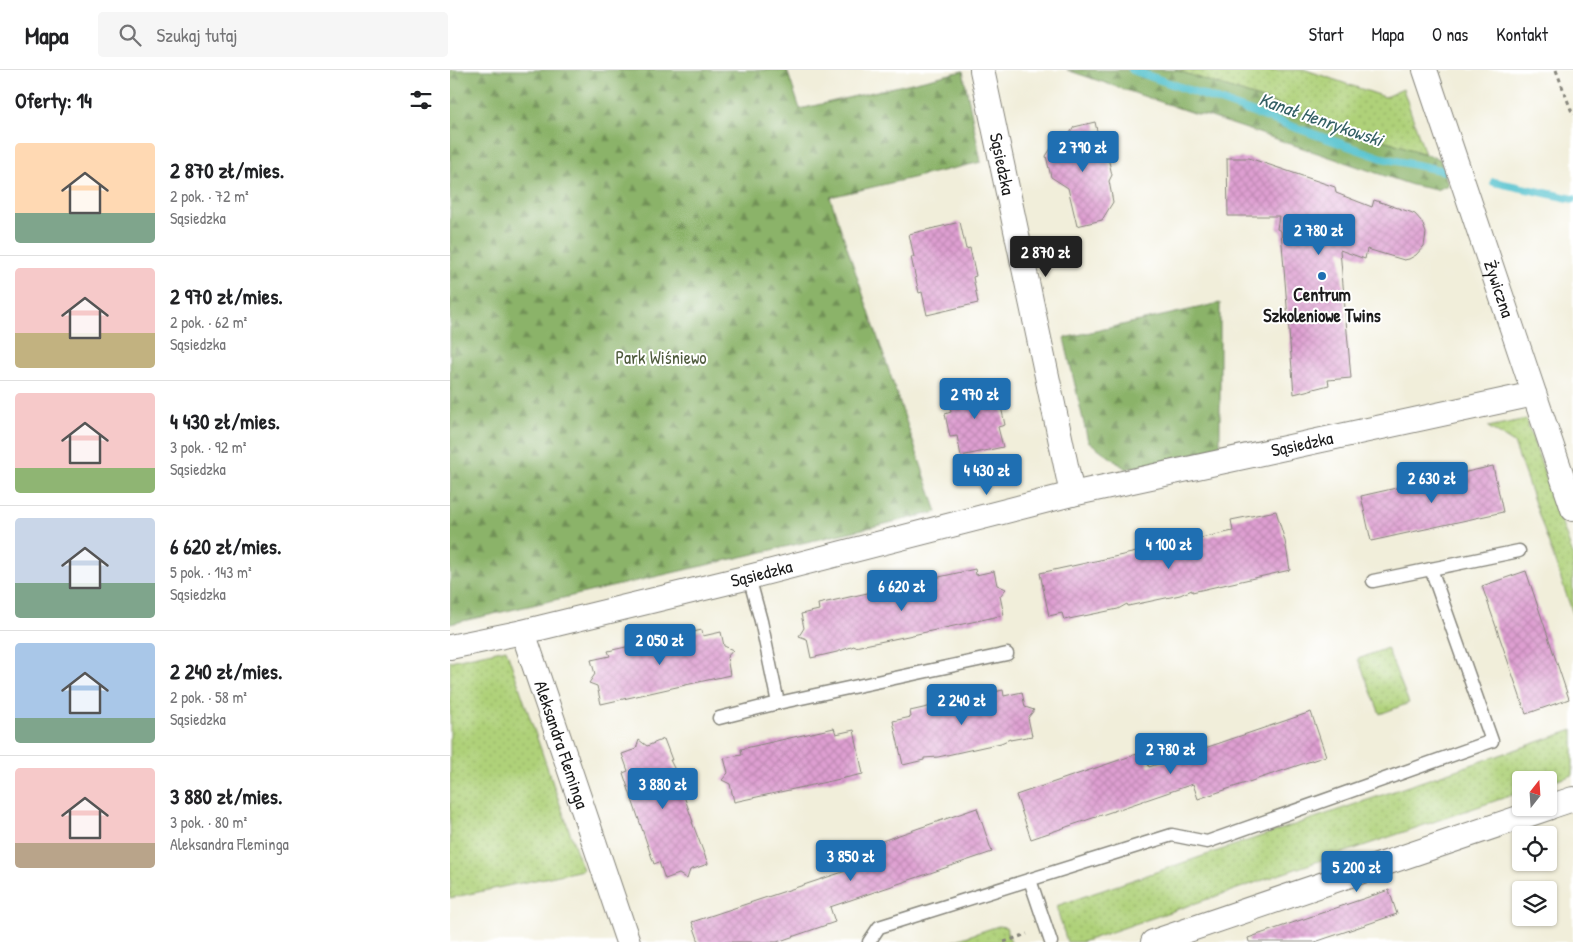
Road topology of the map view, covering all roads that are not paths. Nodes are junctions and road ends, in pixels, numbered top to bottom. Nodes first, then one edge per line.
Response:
1 (982, 70) edge
2 (1425, 70) edge
3 (1534, 394) junction
4 (1072, 494) junction
5 (1573, 509) edge
6 (1519, 551) dead end
7 (1430, 569) junction
8 (749, 577) junction
9 (1373, 581) dead end
10 (523, 632) junction
11 (450, 647) edge
12 (1007, 654) dead end
13 (778, 703) junction
14 (719, 718) dead end
15 (1573, 799) edge
16 (1558, 804) edge
17 (1522, 816) edge
18 (1030, 880) junction
19 (628, 942) edge
20 (869, 942) edge
21 (1051, 942) edge
22 (1153, 942) edge

1 - 4 street, Sąsiedzka
2 - 3 street, Żywiczna
3 - 4 street, Sąsiedzka
3 - 5 street, Żywiczna
4 - 8 street, Sąsiedzka
6 - 7 lane
7 - 9 lane
7 - 18 lane
8 - 10 street, Sąsiedzka
8 - 13 lane
10 - 11 street, Sąsiedzka
10 - 19 street, Aleksandra Fleminga
12 - 13 lane
13 - 14 lane
15 - 16 street
17 - 22 street
18 - 20 lane
18 - 21 lane

